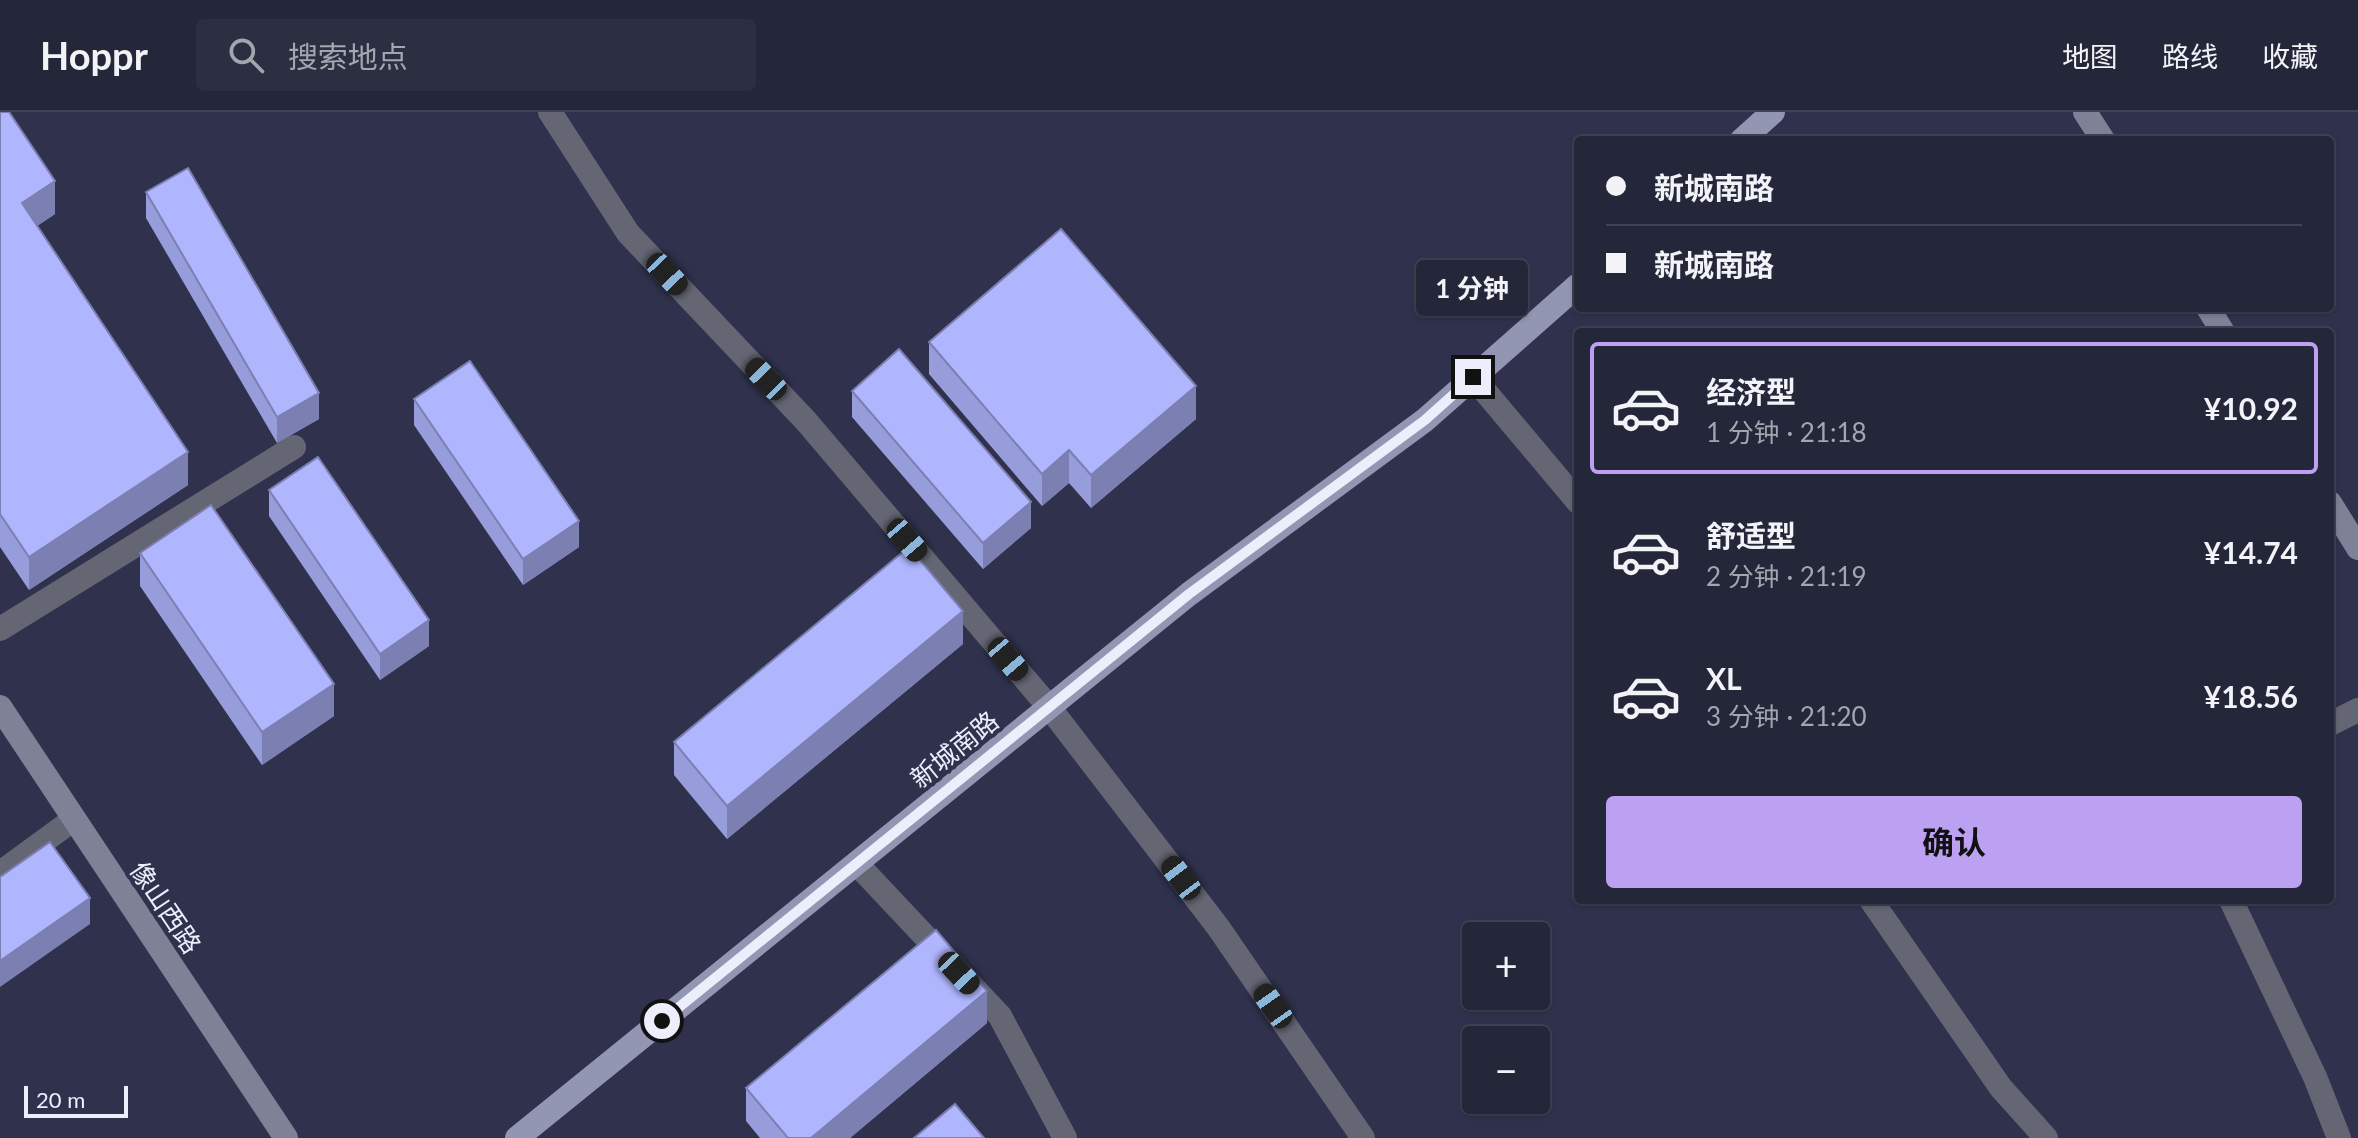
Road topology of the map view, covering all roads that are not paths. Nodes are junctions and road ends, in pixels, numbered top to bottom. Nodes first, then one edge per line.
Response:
1 (550, 112) edge
2 (1773, 112) edge
3 (2085, 112) edge
4 (1746, 136) edge
5 (2100, 136) edge
6 (1574, 289) edge
7 (1473, 377) junction
8 (294, 447) dead end
9 (1574, 497) edge
10 (2334, 509) edge
11 (2358, 548) edge
12 (0, 629) edge
13 (0, 707) edge
14 (1049, 707) junction
15 (2358, 710) edge
16 (2334, 722) edge
17 (74, 819) junction
18 (857, 864) junction
19 (0, 873) edge
20 (1874, 904) edge
21 (2233, 904) edge
22 (286, 1138) edge
23 (517, 1138) edge
24 (1065, 1138) edge
25 (1363, 1138) edge
26 (2046, 1138) edge
27 (2339, 1138) edge

1 - 14 street
2 - 4 main road
3 - 5 main road
6 - 7 main road, 新城南路
7 - 9 street
7 - 14 main road, 新城南路
8 - 12 street
10 - 11 main road
13 - 17 main road, 像山西路
14 - 18 main road, 新城南路
14 - 25 street
15 - 16 street
17 - 19 street
17 - 22 main road, 像山西路
18 - 23 main road, 新城南路
18 - 24 street
20 - 26 street
21 - 27 street

